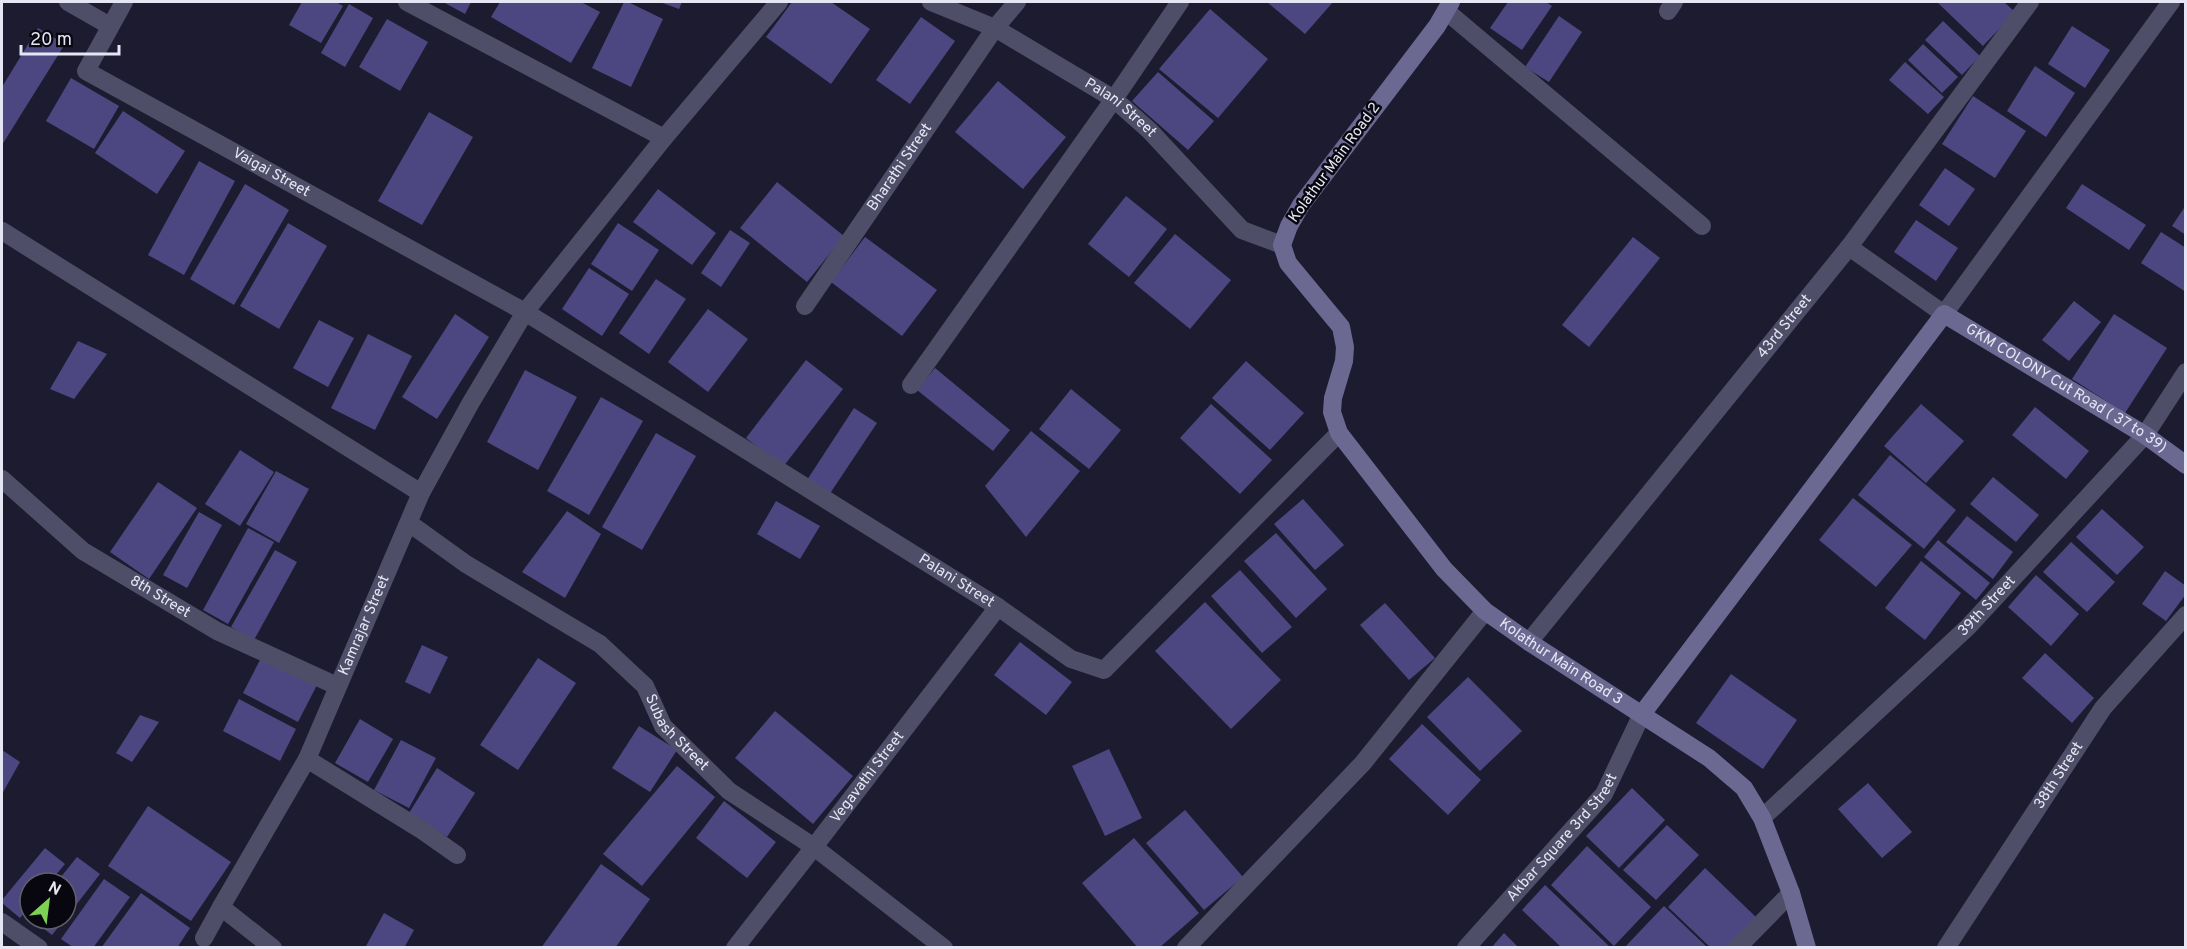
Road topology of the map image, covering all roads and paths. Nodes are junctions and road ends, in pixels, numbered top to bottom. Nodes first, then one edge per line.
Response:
1 (68, 2) edge
2 (124, 2) edge
3 (407, 2) edge
4 (779, 2) edge
5 (931, 2) edge
6 (1017, 2) edge
7 (1180, 2) edge
8 (2030, 2) edge
9 (2171, 2) edge
10 (1449, 6) edge
11 (110, 26) junction
12 (995, 28) junction
13 (1114, 99) junction
14 (664, 138) junction
15 (1702, 226) dead end
16 (2, 231) edge
17 (1282, 245) junction
18 (1849, 247) junction
19 (805, 306) dead end
20 (525, 312) junction
21 (1944, 314) junction
22 (2186, 372) edge
23 (911, 385) dead end
24 (1339, 433) junction
25 (2145, 435) junction
26 (2186, 465) edge
27 (2, 479) edge
28 (422, 493) junction
29 (409, 523) junction
30 (998, 607) junction
31 (1485, 611) junction
32 (2186, 615) edge
33 (1529, 642) junction
34 (337, 686) junction
35 (1642, 714) junction
36 (307, 759) junction
37 (1762, 818) junction
38 (814, 848) junction
39 (457, 855) dead end
40 (1791, 893) junction
41 (220, 907) junction
42 (2, 921) edge
43 (206, 944) edge
44 (39, 948) edge
45 (273, 948) edge
46 (735, 948) edge
47 (944, 948) edge
48 (1186, 948) edge
49 (1466, 948) edge
50 (1737, 948) edge
51 (1807, 948) edge
52 (1946, 948) edge

1 - 11 street
2 - 11 street, Vaigai Street
3 - 14 street
4 - 14 street, Kamrajar Street
5 - 12 street, Palani Street
6 - 12 street, Bharathi Street
7 - 13 street
8 - 18 street, 43rd Street
9 - 21 street
10 - 15 street
10 - 17 main road, Kolathur Main Road 2
11 - 20 street, Vaigai Street
12 - 13 street, Palani Street
12 - 19 street, Bharathi Street
13 - 17 street, Palani Street
13 - 23 street
14 - 20 street, Kamrajar Street
16 - 28 street
17 - 24 main road, Kolathur Main Road 3
18 - 21 street
18 - 33 street, 43rd Street
20 - 28 street, Kamrajar Street
20 - 30 street, Palani Street
21 - 25 main road, GKM COLONY Cut Road ( 37 to 39)
21 - 35 main road
22 - 25 street, 39th Street
24 - 30 street, Palani Street
24 - 31 main road, Kolathur Main Road 3
25 - 26 main road, GKM COLONY Cut Road ( 37 to 39)
25 - 37 street, 39th Street
27 - 34 street, 8th Street
28 - 29 street, Kamrajar Street
29 - 34 street, Kamrajar Street
29 - 38 street, Subash Street
30 - 38 street, Vegavathi Street
31 - 33 main road, Kolathur Main Road 3
31 - 48 street
32 - 52 street, 38th Street
33 - 35 main road, Kolathur Main Road 3
34 - 36 street, Kamrajar Street
35 - 37 main road, Kolathur Main Road 3
35 - 49 street, Akbar Square 3rd Street
36 - 39 street
36 - 41 street, Kamrajar Street
37 - 40 main road, Kolathur Main Road 3
38 - 46 street, Vegavathi Street
38 - 47 street, Subash Street
40 - 50 street
40 - 51 main road, Kolathur Main Road 3
41 - 43 street, Kamrajar Street
41 - 45 street
42 - 44 street

